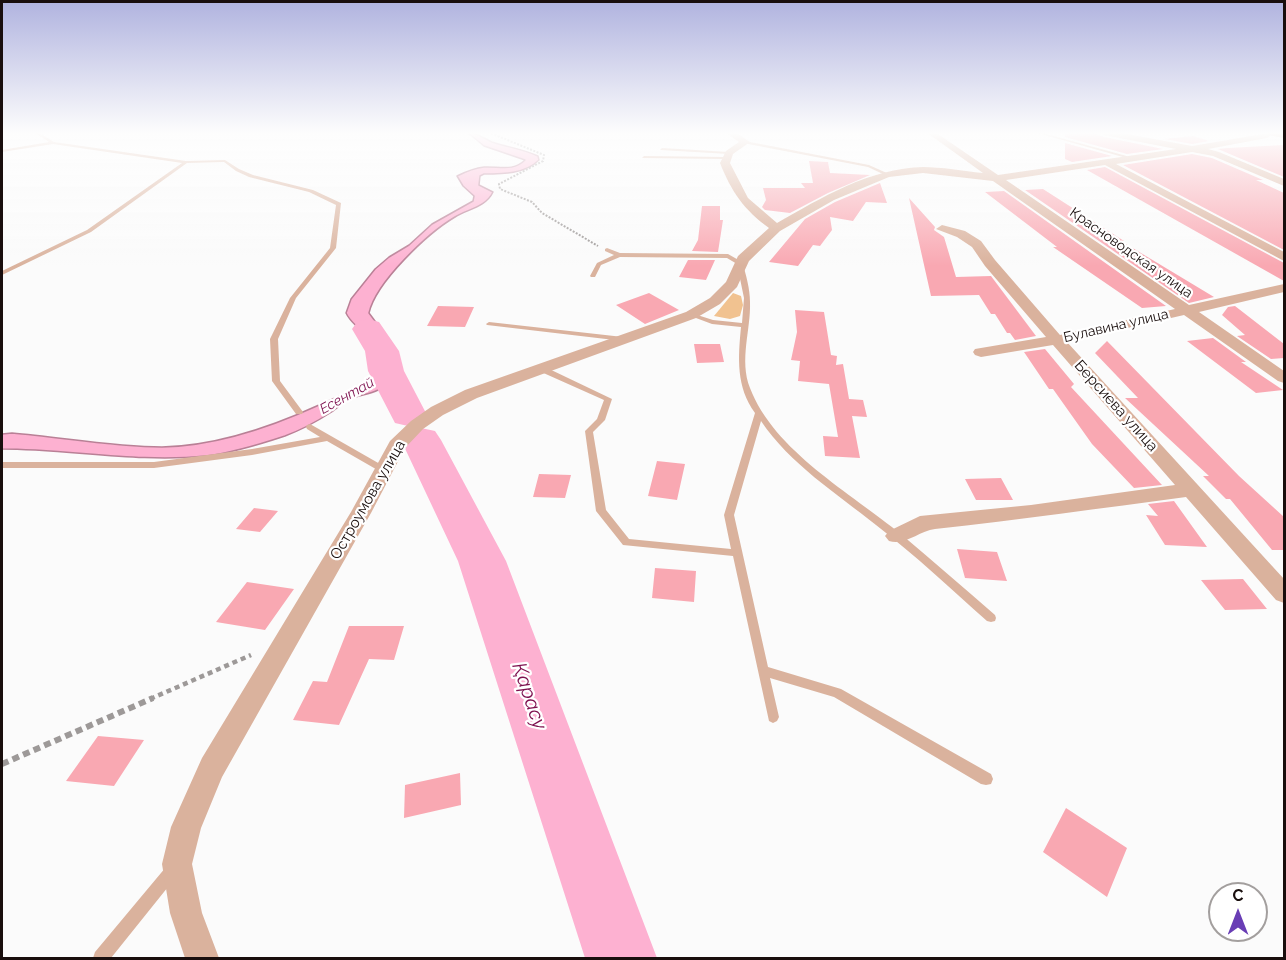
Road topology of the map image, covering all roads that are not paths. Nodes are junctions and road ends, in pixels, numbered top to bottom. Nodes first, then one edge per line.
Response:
1 (164, 177) edge
2 (255, 177) edge
3 (730, 177) edge
4 (880, 177) edge
5 (986, 177) edge
6 (1005, 177) edge
7 (1134, 177) edge
8 (1269, 177) edge
9 (997, 178) junction
10 (1284, 183) edge
11 (776, 228) junction
12 (942, 229) dead end
13 (607, 250) road end
14 (619, 255) junction
15 (1284, 257) edge
16 (740, 263) junction
17 (2, 273) edge
18 (592, 276) dead end
19 (1284, 288) edge
20 (1186, 310) junction
21 (691, 315) junction
22 (489, 324) dead end
23 (745, 326) junction
24 (626, 339) junction
25 (1056, 339) junction
26 (981, 352) dead end
27 (542, 369) junction
28 (1284, 378) edge
29 (299, 412) dead end
30 (759, 413) junction
31 (310, 427) dead end
32 (327, 438) junction
33 (2, 465) edge
34 (384, 470) junction
35 (1190, 490) junction
36 (896, 536) junction
37 (737, 553) junction
38 (1284, 594) edge
39 (991, 618) dead end
40 (763, 671) junction
41 (772, 717) dead end
42 (986, 779) dead end
43 (177, 864) junction
44 (101, 958) edge
45 (202, 958) edge

1 - 17 lane
2 - 29 lane
3 - 11 street
4 - 11 street, Остроумова улица
5 - 9 street, Остроумова улица
6 - 9 street
7 - 15 street
8 - 10 street
9 - 20 street, Красноводская улица
11 - 16 street, Остроумова улица
12 - 25 street, Берсиева улица
13 - 14 lane
14 - 16 lane
14 - 18 lane
16 - 21 street, Остроумова улица
16 - 23 lane
19 - 20 street, Булавина улица
20 - 25 street, Булавина улица
20 - 28 street, Красноводская улица
21 - 23 lane
21 - 24 street, Остроумова улица
22 - 24 lane
23 - 30 lane
24 - 27 street, Остроумова улица
25 - 26 street, Булавина улица
25 - 35 street, Берсиева улица
27 - 34 street, Остроумова улица
27 - 37 lane
30 - 36 lane
30 - 37 lane
31 - 32 lane
32 - 33 lane
32 - 34 lane
34 - 43 street, Остроумова улица
35 - 36 street
35 - 38 street, Берсиева улица
36 - 39 lane
37 - 40 lane
40 - 41 lane
40 - 42 lane
43 - 44 lane
43 - 45 street, Остроумова улица

